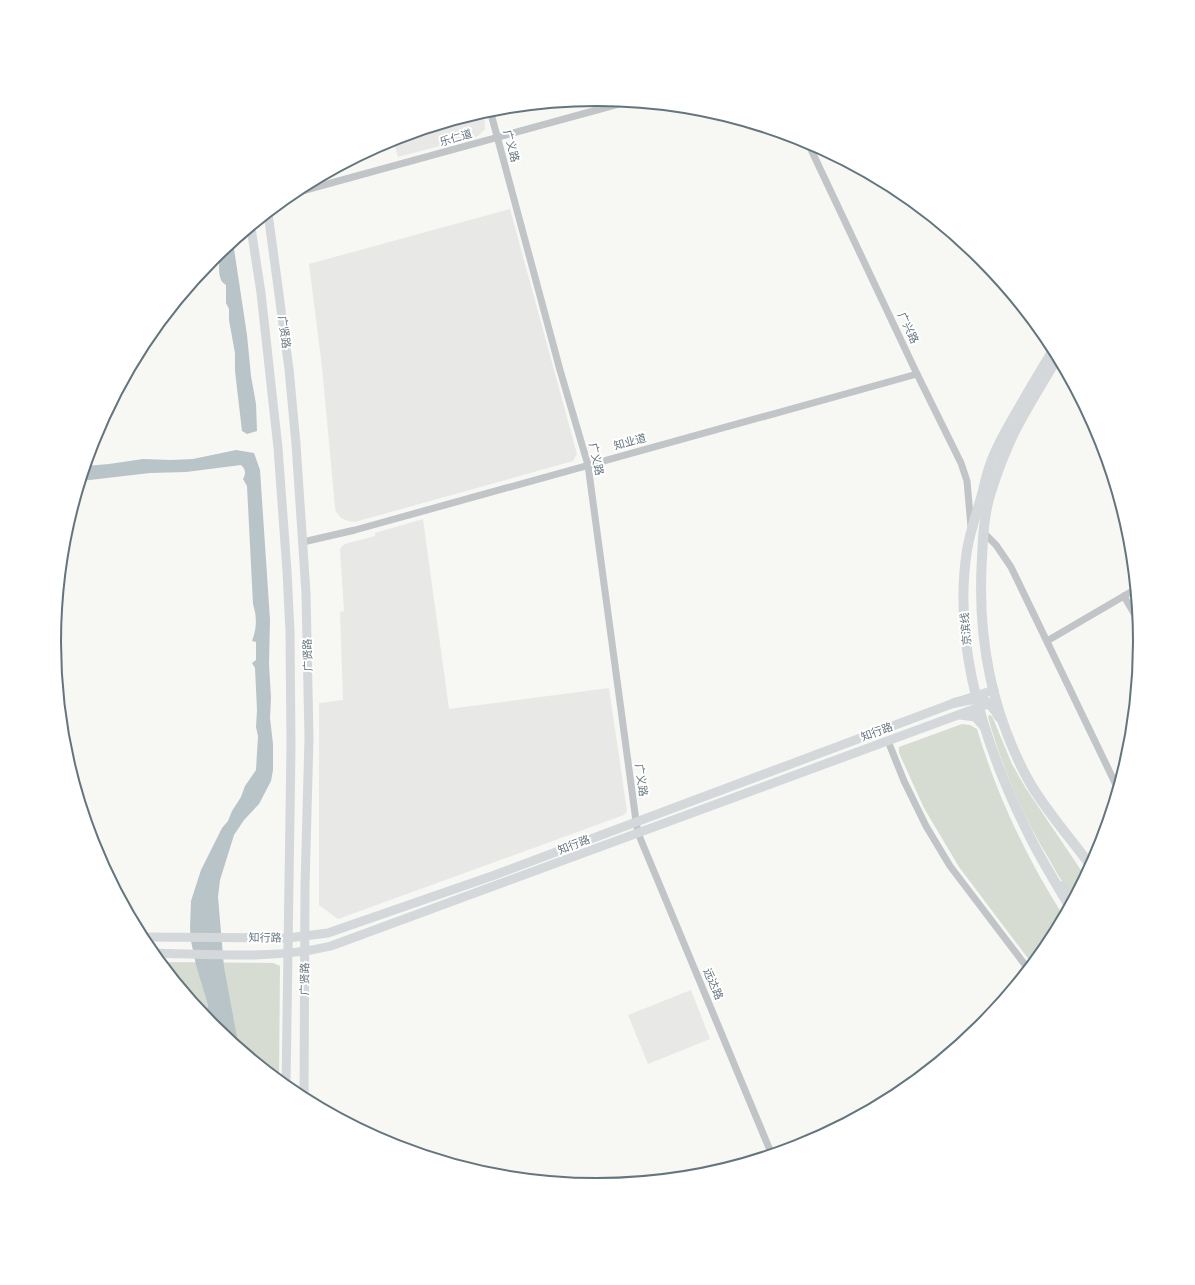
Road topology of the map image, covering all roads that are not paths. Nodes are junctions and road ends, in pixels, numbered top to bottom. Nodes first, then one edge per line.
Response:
1 (610, 106) edge
2 (492, 116) edge
3 (497, 137) junction
4 (812, 151) edge
5 (312, 188) edge
6 (269, 219) edge
7 (251, 233) edge
8 (1051, 355) edge
9 (1055, 362) edge
10 (917, 374) junction
11 (588, 465) junction
12 (972, 529) junction
13 (983, 532) junction
14 (303, 542) junction
15 (1131, 592) edge
16 (1124, 596) junction
17 (1133, 612) edge
18 (1047, 641) junction
19 (994, 690) junction
20 (977, 701) junction
21 (954, 703) joint
22 (994, 703) junction
23 (957, 715) junction
24 (984, 727) junction
25 (888, 740) junction
26 (1115, 783) edge
27 (636, 822) junction
28 (638, 832) junction
29 (1071, 840) junction
30 (1037, 850) junction
31 (1087, 861) edge
32 (1085, 867) edge
33 (1071, 894) edge
34 (1067, 901) edge
35 (149, 937) edge
36 (306, 937) junction
37 (288, 938) junction
38 (306, 951) junction
39 (160, 953) edge
40 (288, 953) junction
41 (1026, 966) edge
42 (286, 1079) edge
43 (304, 1092) edge
44 (770, 1151) edge

1 - 3 street, 乐仁道
2 - 3 street, 广义路
3 - 5 street, 乐仁道
3 - 11 street, 广义路
4 - 10 street, 广兴路
6 - 14 main road, 广贤路
7 - 37 main road, 广贤路
8 - 12 highway, 京滨线
9 - 13 highway, 京滨线
10 - 11 street, 知业道
10 - 12 street, 广兴路
11 - 14 street, 知业道
11 - 27 street, 广义路
12 - 13 highway
12 - 20 highway, 京滨线
13 - 18 street
13 - 19 highway, 京滨线
14 - 36 main road, 广贤路
15 - 16 street
16 - 17 street
16 - 18 street
18 - 26 street
19 - 20 main road, 知行路
19 - 22 highway, 京滨线
20 - 21 highway
20 - 22 highway
20 - 23 main road, 知行路
20 - 24 highway, 京滨线
21 - 27 main road, 知行路
22 - 29 highway, 京滨线
23 - 24 main road
23 - 25 main road, 知行路
24 - 30 highway, 京滨线
25 - 28 main road, 知行路
25 - 41 street
27 - 28 street, 远达路
27 - 36 main road, 知行路
28 - 38 main road, 知行路
28 - 44 street, 远达路
29 - 31 highway
29 - 32 highway
30 - 33 highway
30 - 34 highway, 京滨线
35 - 37 main road, 知行路
36 - 37 main road, 知行路
36 - 38 main road, 广贤路
37 - 40 main road, 广贤路
38 - 40 main road, 知行路
38 - 43 main road, 广贤路
39 - 40 main road, 知行路
40 - 42 main road, 广贤路

